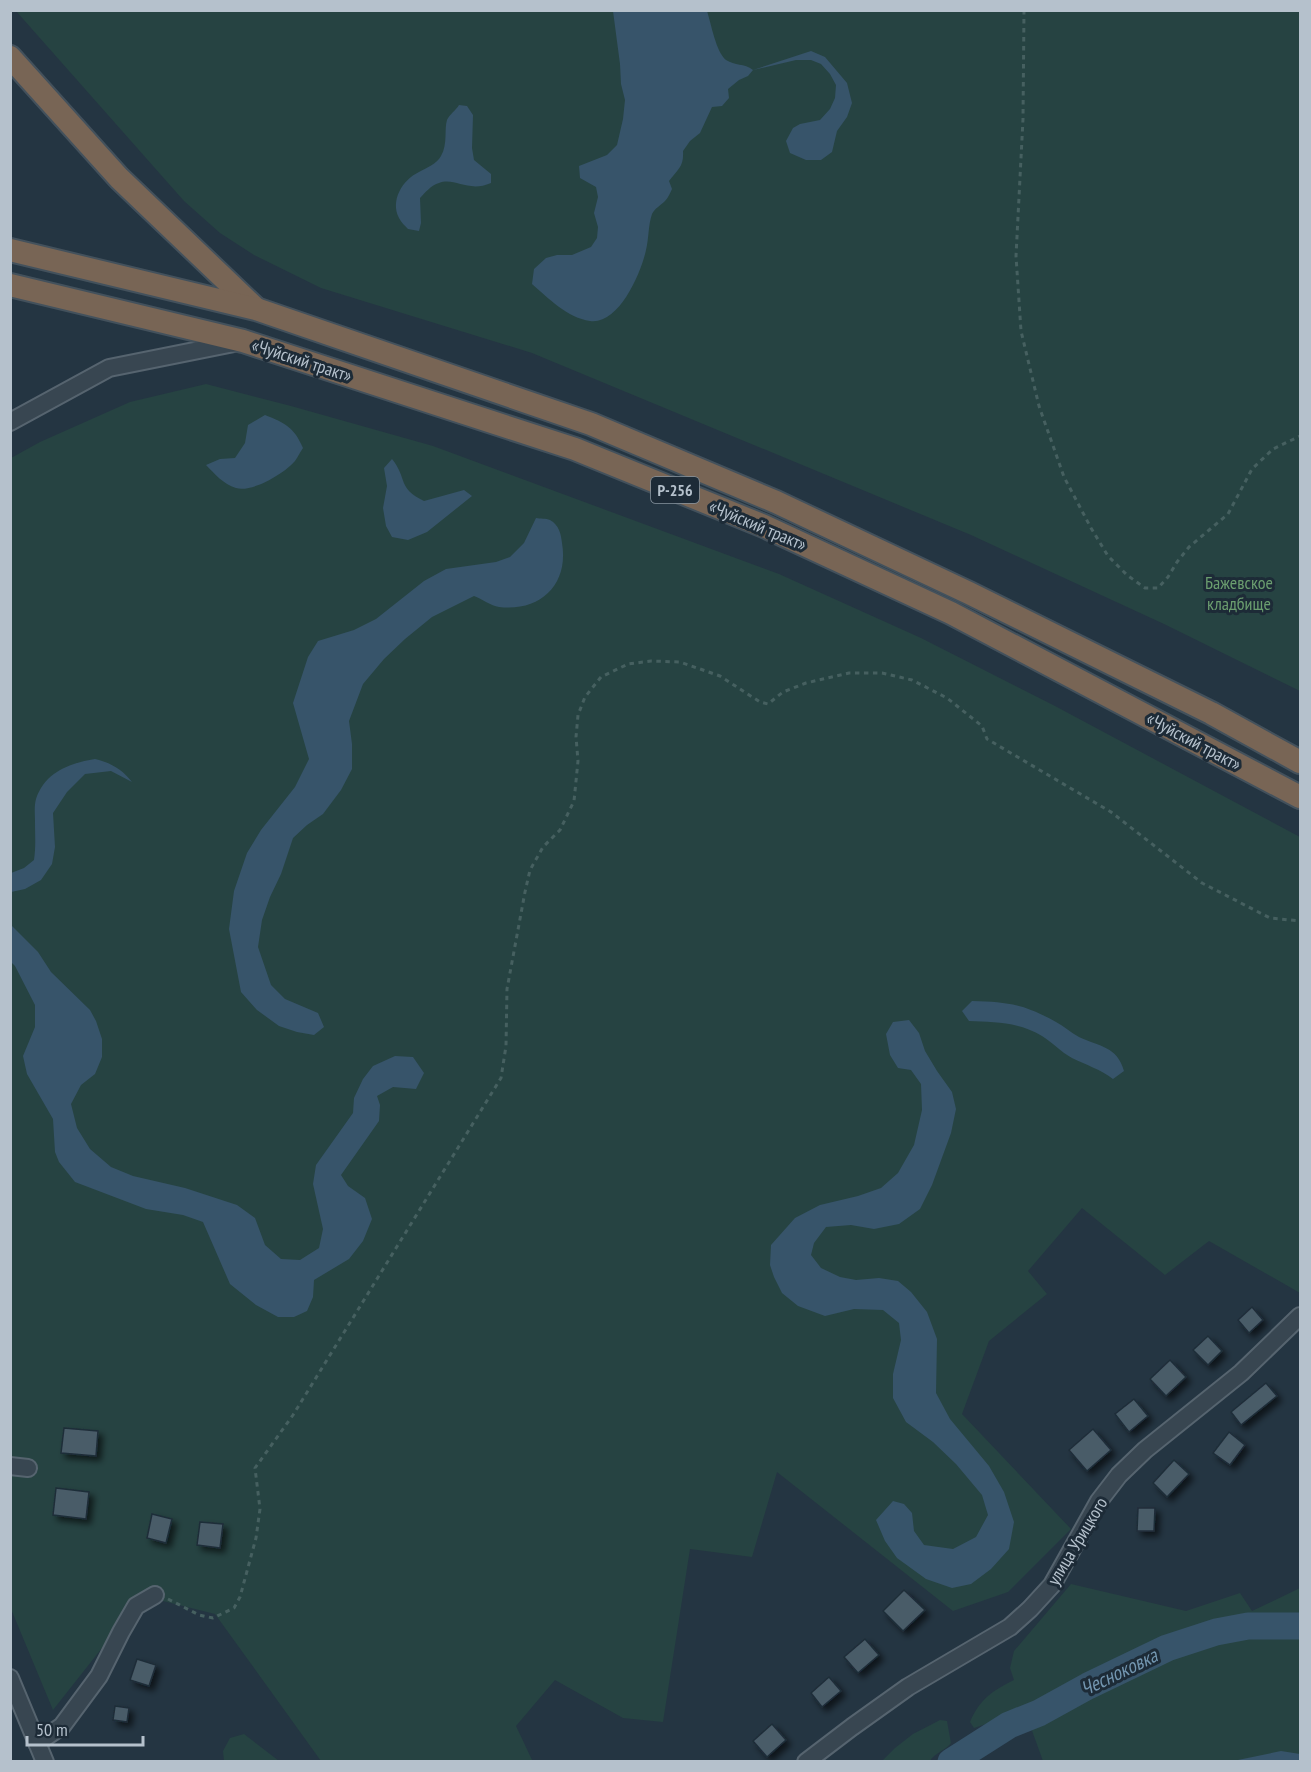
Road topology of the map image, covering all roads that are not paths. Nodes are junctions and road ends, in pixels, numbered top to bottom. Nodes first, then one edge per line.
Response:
1 (10, 57) edge
2 (10, 250) edge
3 (10, 285) edge
4 (256, 309) junction
5 (243, 341) junction
6 (10, 422) edge
7 (1300, 762) edge
8 (1300, 797) edge
9 (1300, 1316) edge
10 (10, 1466) edge
11 (28, 1468) dead end
12 (155, 1595) road end
13 (10, 1678) edge
14 (37, 1743) junction
15 (45, 1761) edge
16 (806, 1761) edge

1 - 4 highway
2 - 4 highway, «Чуйский тракт» / Р-256
3 - 5 highway, «Чуйский тракт» / Р-256
4 - 7 highway, «Чуйский тракт» / Р-256
5 - 6 street
5 - 8 highway, «Чуйский тракт» / Р-256
9 - 16 street, улица Урицкого
10 - 11 street
12 - 14 street
13 - 14 street
14 - 15 street

